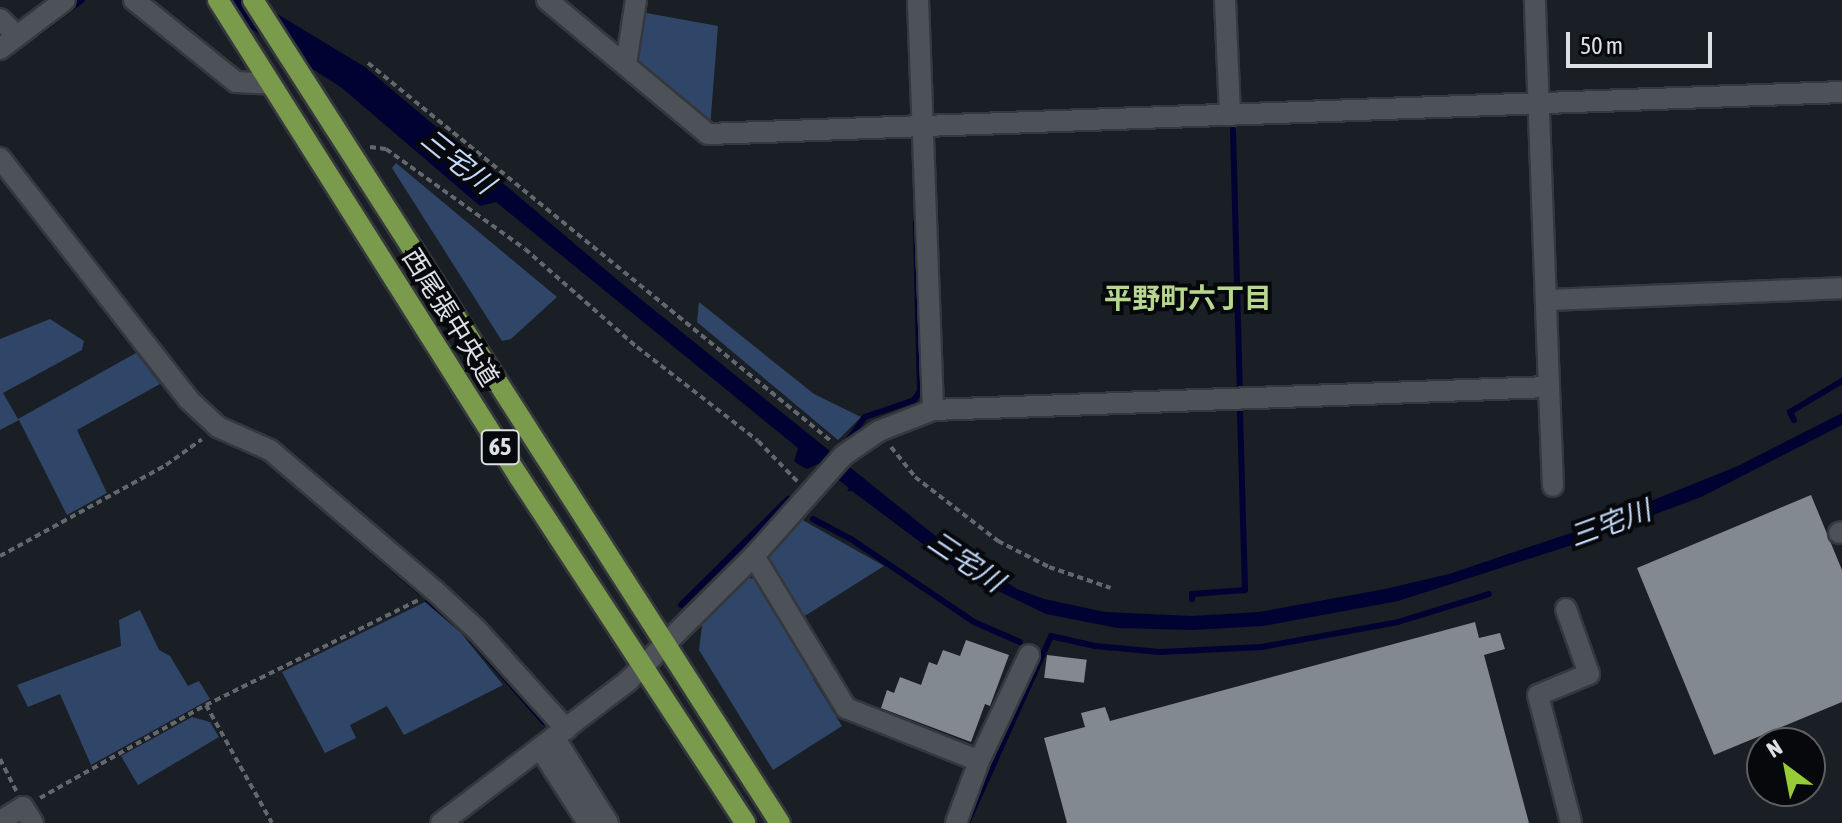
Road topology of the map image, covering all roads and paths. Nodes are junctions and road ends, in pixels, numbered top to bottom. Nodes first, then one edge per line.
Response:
1 (65, 0) edge
2 (134, 0) edge
3 (218, 0) edge
4 (253, 0) edge
5 (547, 0) edge
6 (636, 0) edge
7 (918, 0) edge
8 (1225, 0) edge
9 (1535, 0) edge
10 (0, 19) edge
11 (17, 36) junction
12 (0, 49) edge
13 (368, 63) dead end
14 (626, 64) junction
15 (266, 76) junction
16 (1842, 92) edge
17 (1539, 104) junction
18 (1230, 115) junction
19 (923, 128) junction
20 (345, 145) junction
21 (0, 158) edge
22 (1842, 288) edge
23 (1546, 300) junction
24 (1549, 387) junction
25 (933, 410) junction
26 (218, 427) junction
27 (879, 431) junction
28 (845, 454) junction
29 (1553, 486) dead end
30 (808, 492) junction
31 (0, 556) edge
32 (754, 556) junction
33 (1111, 588) dead end
34 (434, 590) junction
35 (1566, 609) dead end
36 (667, 642) junction
37 (1029, 655) dead end
38 (645, 665) junction
39 (206, 705) junction
40 (553, 738) junction
41 (0, 759) edge
42 (979, 761) junction
43 (28, 815) edge
44 (0, 821) edge
45 (272, 823) edge
46 (441, 823) edge
47 (588, 823) edge
48 (608, 823) edge
49 (745, 823) edge
50 (780, 823) edge
51 (956, 823) edge
52 (1571, 823) edge

1 - 11 street
2 - 15 street
3 - 15 main road, 西尾張中央道 / 65
4 - 20 main road, 西尾張中央道 / 65
5 - 14 street
6 - 14 street
7 - 19 street
8 - 18 street
9 - 17 street
10 - 11 street
11 - 12 street
13 - 28 path
14 - 19 street
15 - 38 main road, 西尾張中央道 / 65
16 - 17 street
17 - 18 street
17 - 23 street
18 - 19 street
19 - 25 street
20 - 30 path
20 - 36 main road, 西尾張中央道 / 65
21 - 26 street
22 - 23 street
23 - 24 street
24 - 25 street
24 - 29 street
25 - 27 street
26 - 31 path
26 - 34 street
27 - 28 street
27 - 33 path
28 - 30 street
30 - 32 street
32 - 36 street
32 - 42 street
34 - 39 path
34 - 40 street
35 - 52 street
36 - 38 street
36 - 50 main road, 西尾張中央道 / 65
37 - 42 street
38 - 40 street
38 - 49 main road, 西尾張中央道 / 65
39 - 43 path
39 - 45 path
40 - 46 street
40 - 47 street
40 - 48 street
41 - 43 path
42 - 51 street
43 - 44 street

